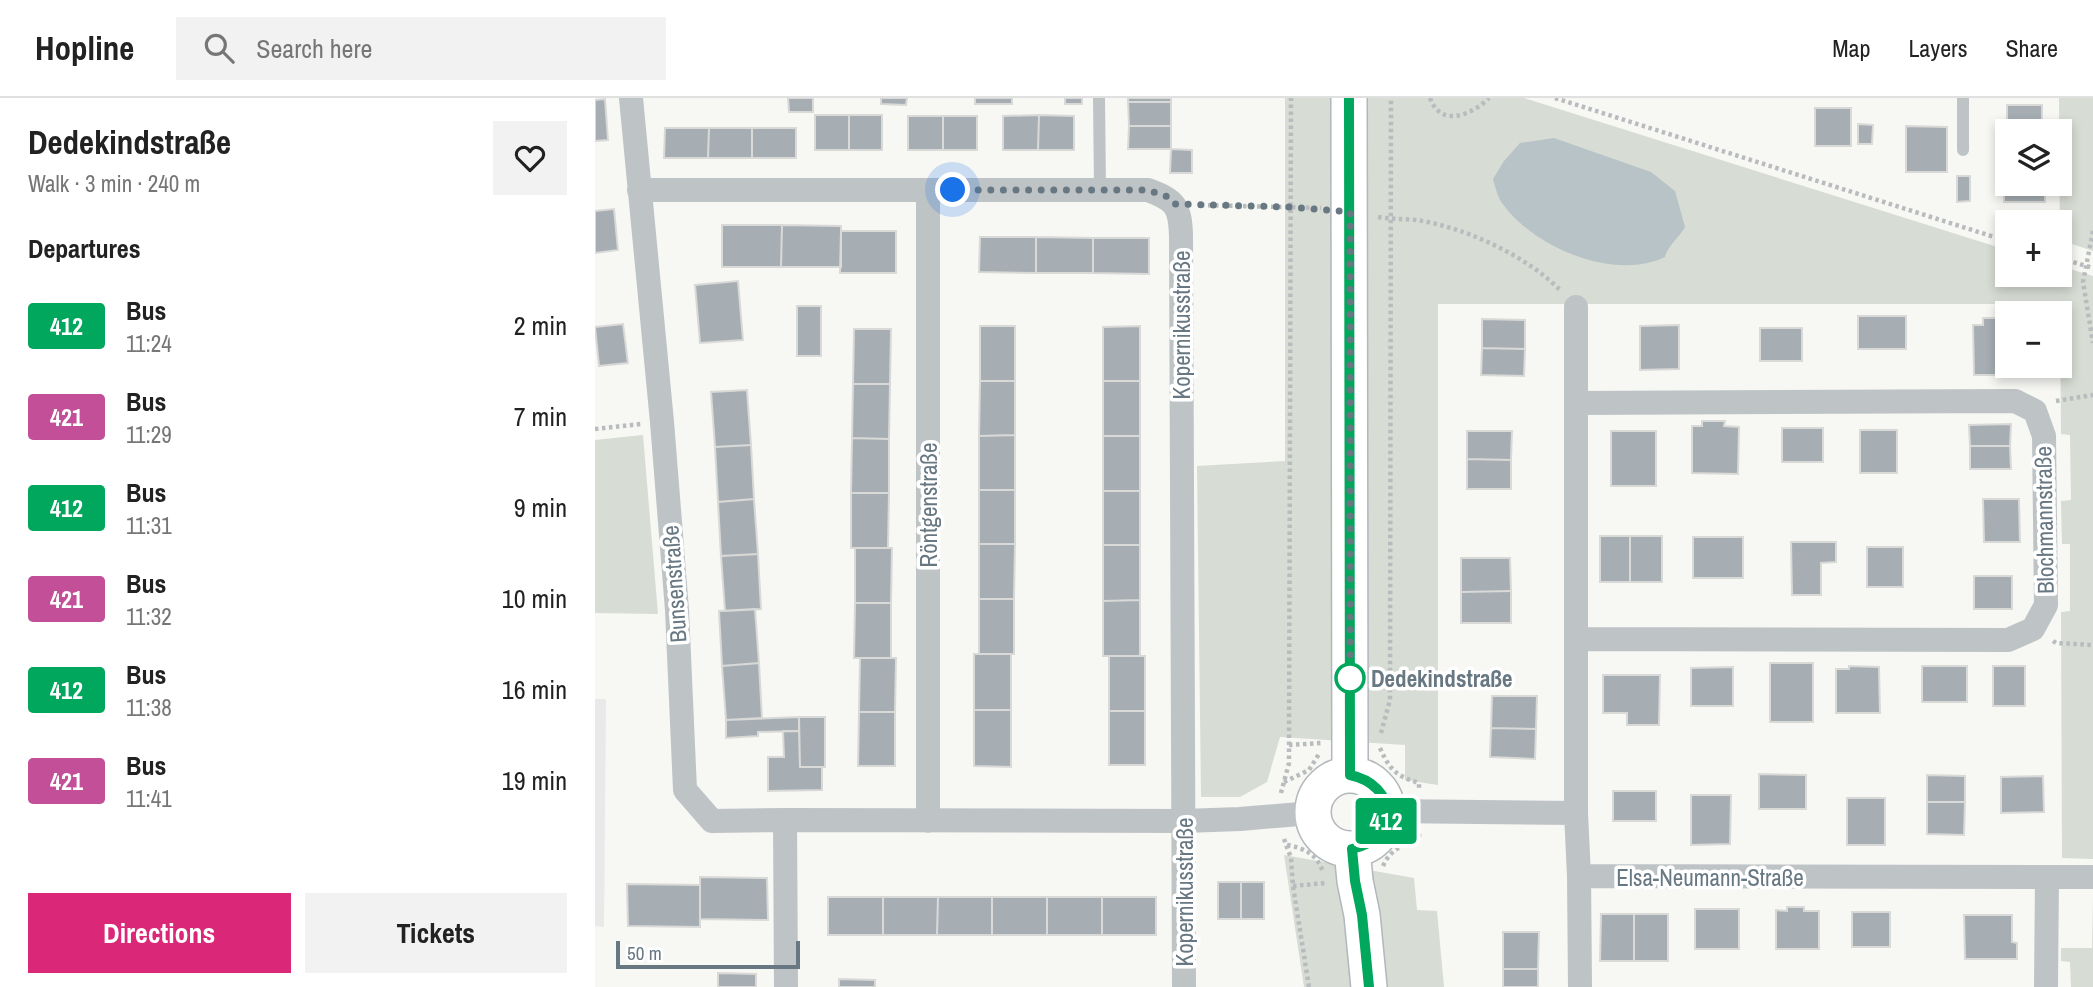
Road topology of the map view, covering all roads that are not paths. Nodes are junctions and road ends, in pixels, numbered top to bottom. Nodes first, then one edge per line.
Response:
1 (631, 98) edge
2 (1099, 98) edge
3 (1349, 98) edge
4 (1963, 98) edge
5 (1963, 150) dead end
6 (1100, 189) junction
7 (928, 190) junction
8 (639, 191) junction
9 (1576, 307) road end
10 (1576, 403) junction
11 (1576, 639) junction
12 (1350, 775) junction
13 (1387, 811) junction
14 (1296, 813) junction
15 (1576, 813) junction
16 (785, 820) junction
17 (928, 821) junction
18 (1184, 821) junction
19 (1352, 849) junction
20 (1579, 876) junction
21 (2047, 877) junction
22 (2093, 877) edge
23 (786, 987) edge
24 (1184, 987) edge
25 (1369, 987) edge
26 (1580, 987) edge
27 (2046, 987) edge

1 - 8 street, Bunsenstraße
2 - 6 lane
3 - 12 main road
4 - 5 lane
6 - 7 street
6 - 18 street, Kopernikusstraße
7 - 8 street
7 - 17 street, Röntgenstraße
8 - 16 street, Bunsenstraße
9 - 10 street
10 - 11 street
10 - 11 street, Blochmannstraße
11 - 15 street
12 - 13 main road
12 - 14 main road
13 - 15 street
13 - 19 main road
14 - 18 street
14 - 19 main road
15 - 20 street
16 - 17 street
16 - 23 street
17 - 18 street
18 - 24 street, Kopernikusstraße
19 - 25 main road
20 - 21 street, Elsa-Neumann-Straße
20 - 26 street
21 - 22 street, Elsa-Neumann-Straße
21 - 27 street

